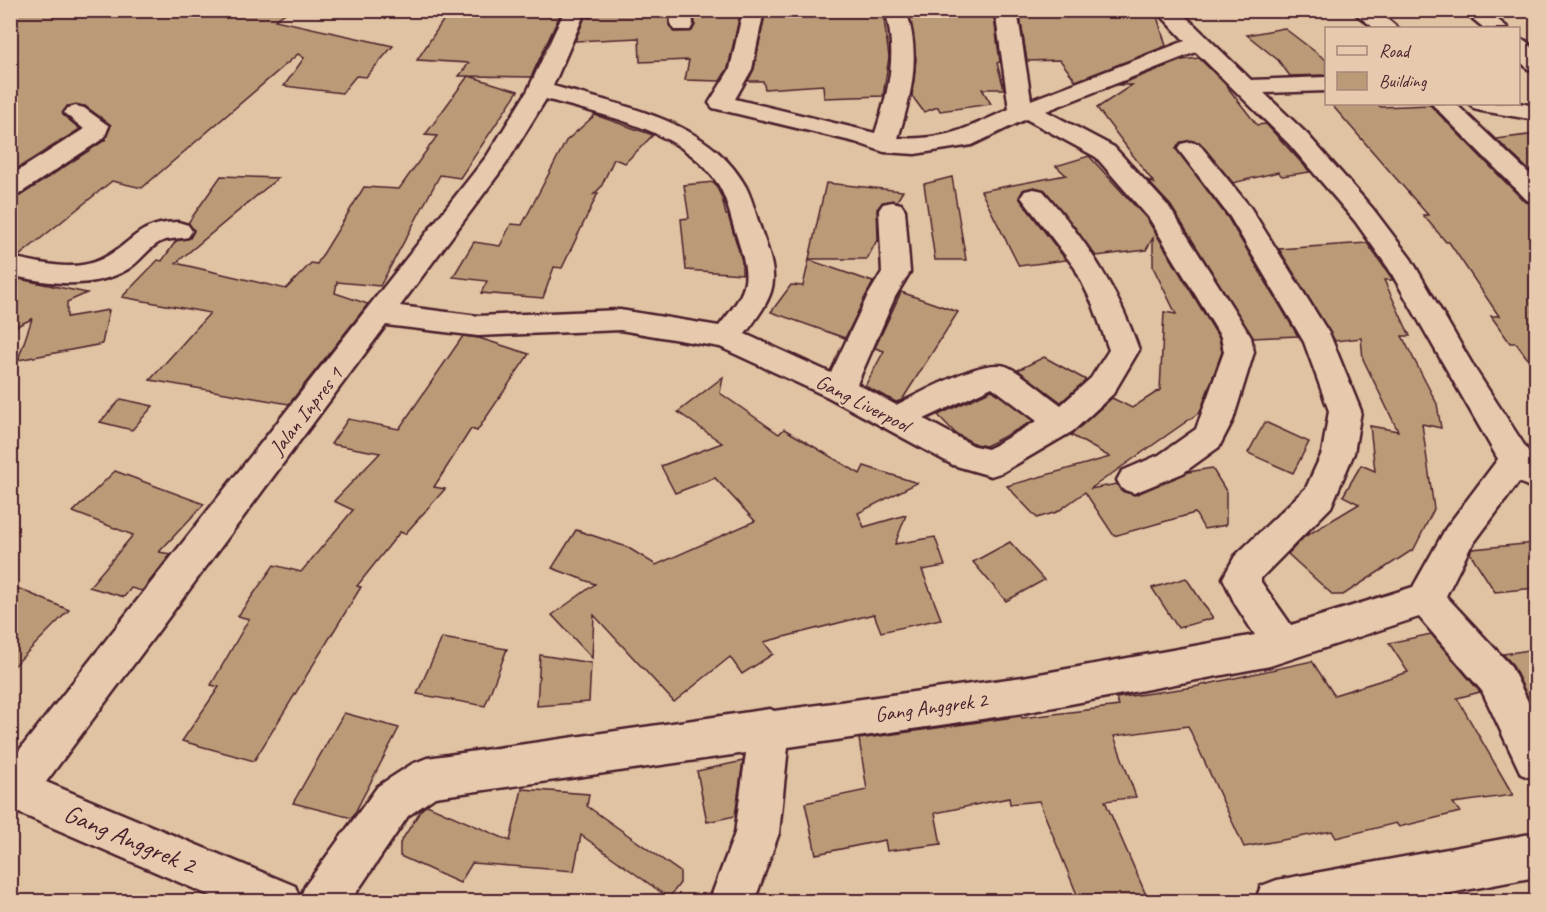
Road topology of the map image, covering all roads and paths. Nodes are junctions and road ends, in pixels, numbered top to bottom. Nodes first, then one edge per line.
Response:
1 (576, 10) edge
2 (754, 10) edge
3 (895, 10) edge
4 (1006, 10) edge
5 (1166, 10) edge
6 (1361, 10) edge
7 (1472, 10) edge
8 (1386, 27) edge
9 (1496, 27) edge
10 (1201, 42) junction
11 (1520, 48) edge
12 (1536, 64) edge
13 (1325, 84) edge
14 (1242, 87) junction
15 (540, 90) junction
16 (1444, 105) edge
17 (1492, 105) edge
18 (1024, 111) junction
19 (76, 113) dead end
20 (1536, 113) edge
21 (1536, 130) edge
22 (884, 145) junction
23 (1190, 148) dead end
24 (10, 188) edge
25 (1536, 194) edge
26 (1034, 197) dead end
27 (892, 210) dead end
28 (178, 231) dead end
29 (10, 266) edge
30 (381, 314) junction
31 (726, 338) junction
32 (839, 389) junction
33 (896, 419) junction
34 (1062, 422) junction
35 (1526, 468) edge
36 (1134, 480) dead end
37 (1426, 598) junction
38 (1283, 645) junction
39 (770, 728) junction
40 (1536, 760) edge
41 (12, 793) edge
42 (1536, 855) edge
43 (279, 902) edge
44 (321, 902) edge
45 (731, 902) edge
46 (1277, 902) edge

1 - 15 street, Jalan Inpres 1
2 - 22 street
3 - 22 street
4 - 18 street
5 - 10 street
6 - 8 street
7 - 9 street
10 - 14 street
10 - 18 street
11 - 12 street
13 - 14 street
14 - 35 street
15 - 30 street, Jalan Inpres 1
15 - 31 street
16 - 25 street
17 - 20 street
17 - 21 street
18 - 22 street
18 - 36 street
19 - 24 street
23 - 38 street
26 - 34 street, Gang Liverpool
27 - 32 street
28 - 29 street
30 - 31 street, Gang Liverpool
30 - 41 street, Jalan Inpres 1
31 - 32 street, Gang Liverpool
32 - 33 street, Gang Liverpool
33 - 34 street, Gang Liverpool
33 - 34 street
35 - 37 street
37 - 38 street, Gang Anggrek 2
37 - 40 street
38 - 39 street, Gang Anggrek 2
39 - 44 street, Gang Anggrek 2
39 - 45 street
41 - 43 street, Gang Anggrek 2
42 - 46 street

